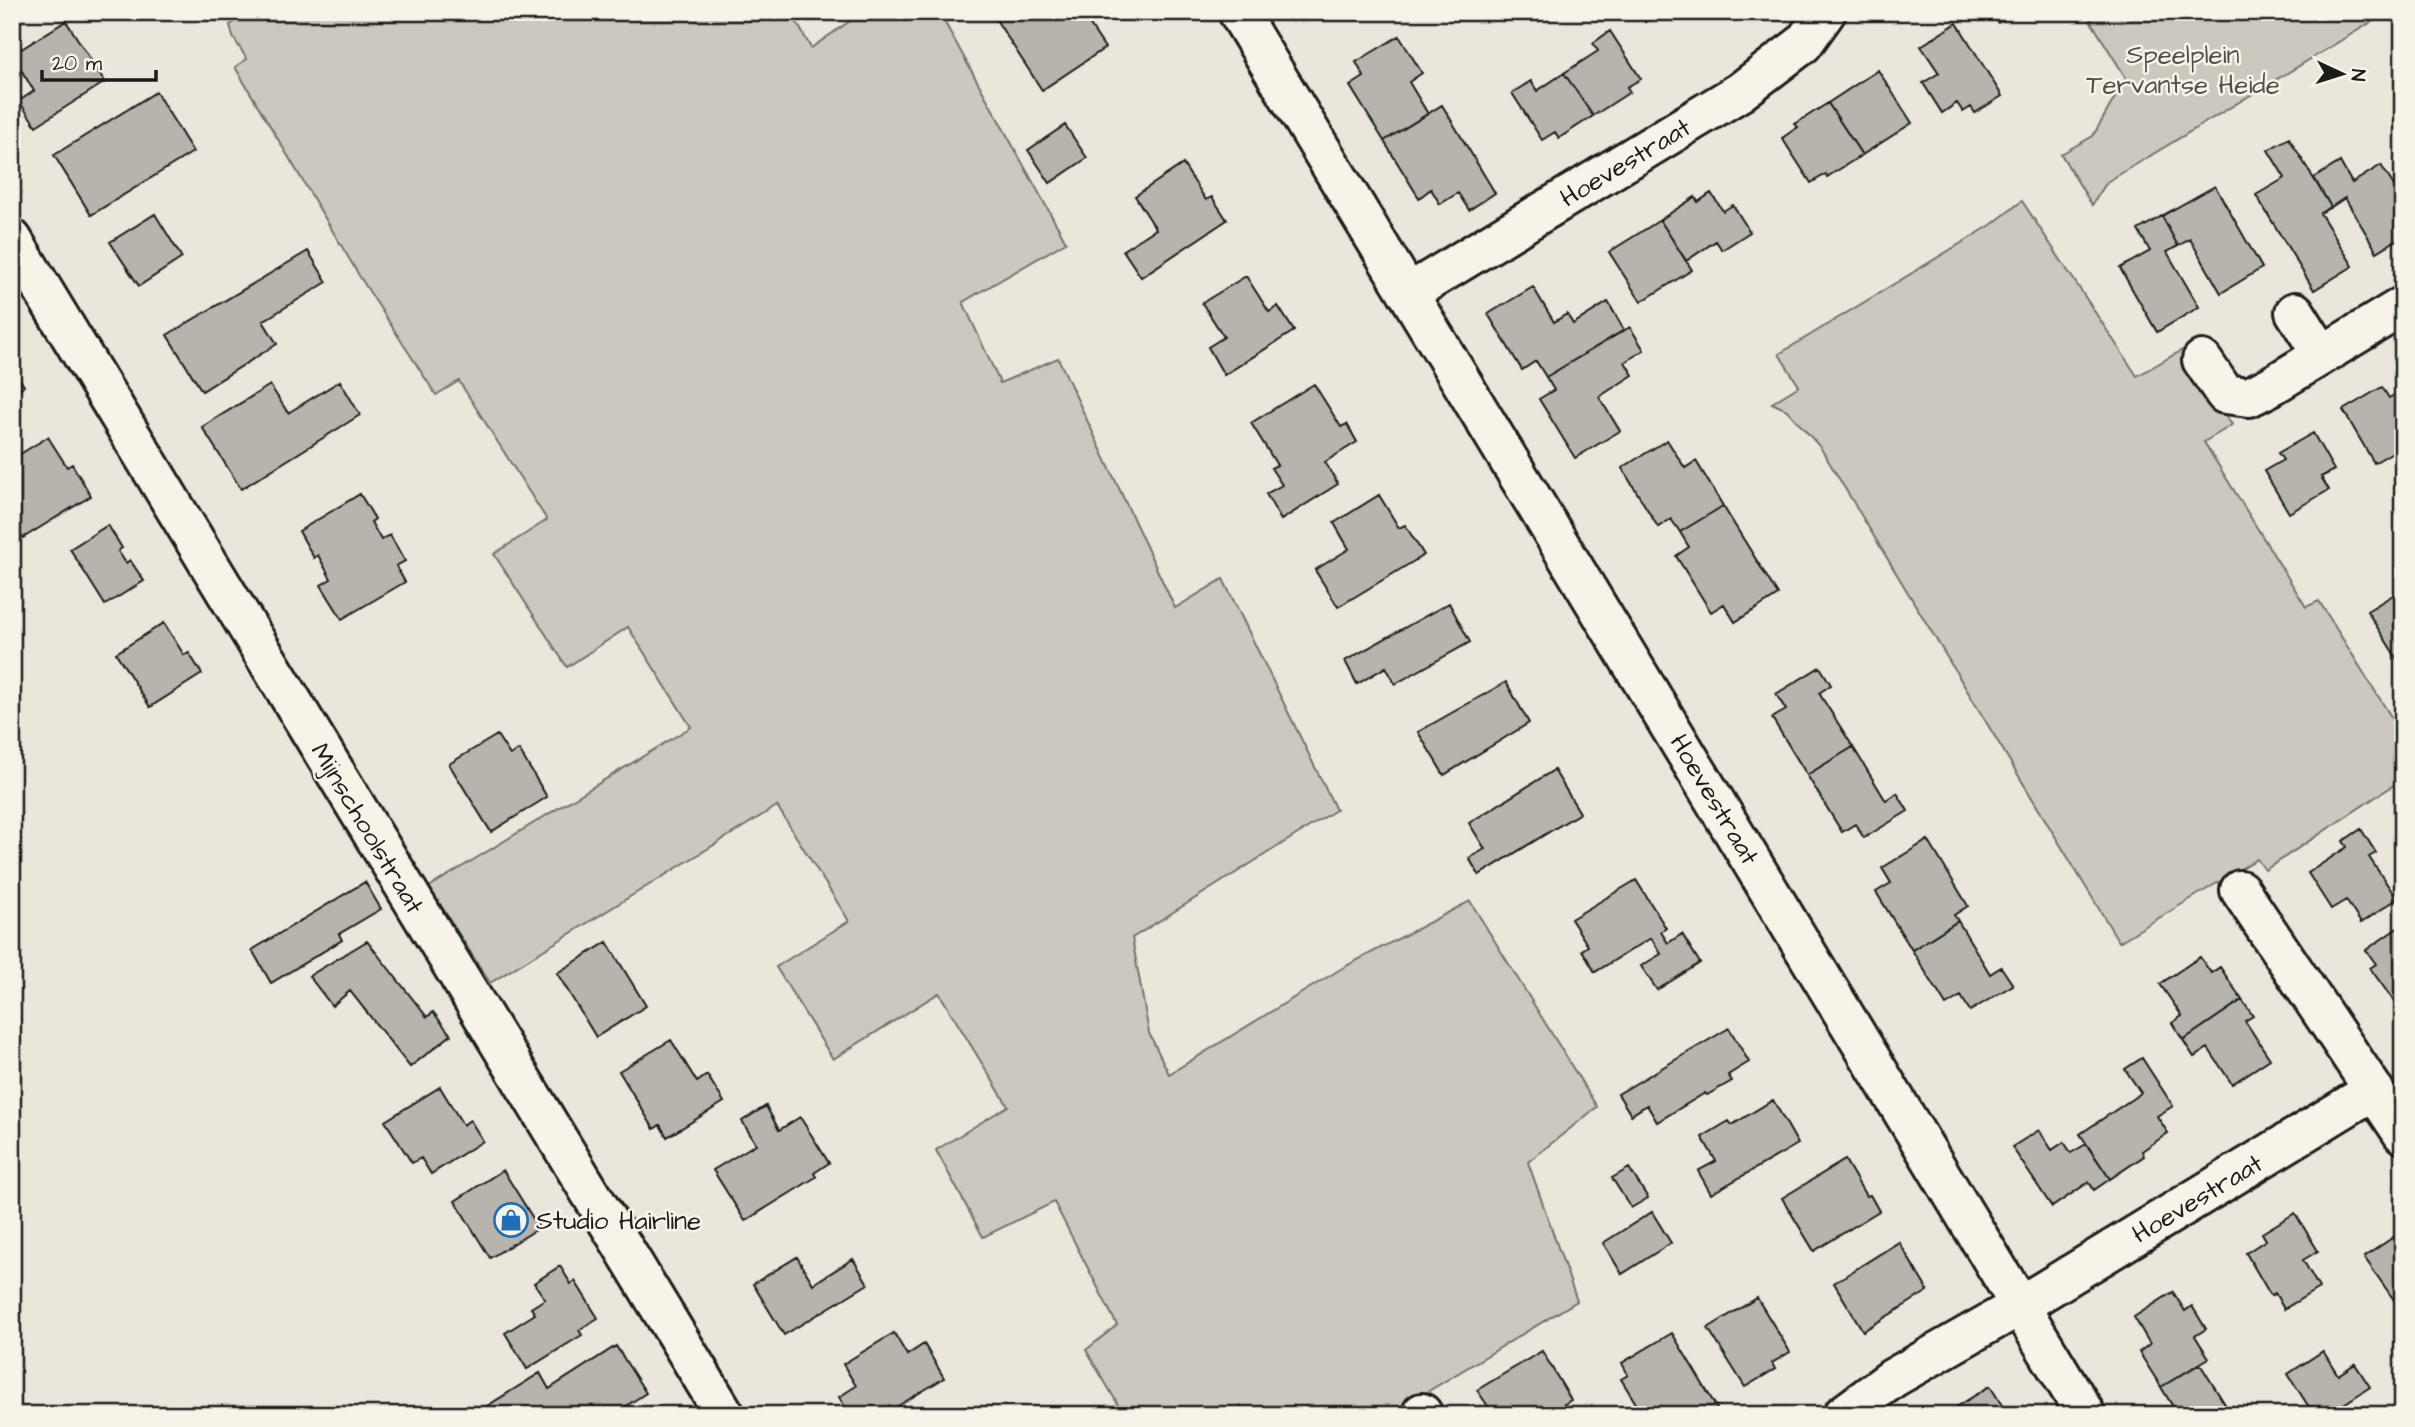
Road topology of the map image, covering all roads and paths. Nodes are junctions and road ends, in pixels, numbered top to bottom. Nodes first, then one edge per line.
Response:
1 (1238, 12) edge
2 (1826, 12) edge
3 (12, 239) edge
4 (1409, 293) junction
5 (2403, 306) edge
6 (2295, 312) dead end
7 (2322, 355) junction
8 (2202, 360) dead end
9 (2240, 890) dead end
10 (2374, 1090) junction
11 (2403, 1134) edge
12 (2021, 1305) junction
13 (725, 1415) edge
14 (1843, 1415) edge
15 (2086, 1415) edge

1 - 4 street, Hoevestraat
2 - 4 street, Hoevestraat
3 - 13 street, Mijnschoolstraat
4 - 12 street, Hoevestraat
5 - 7 street
6 - 7 street
7 - 8 street
9 - 10 street
10 - 11 street
10 - 12 street, Hoevestraat
12 - 14 street
12 - 15 street, Hoevestraat

